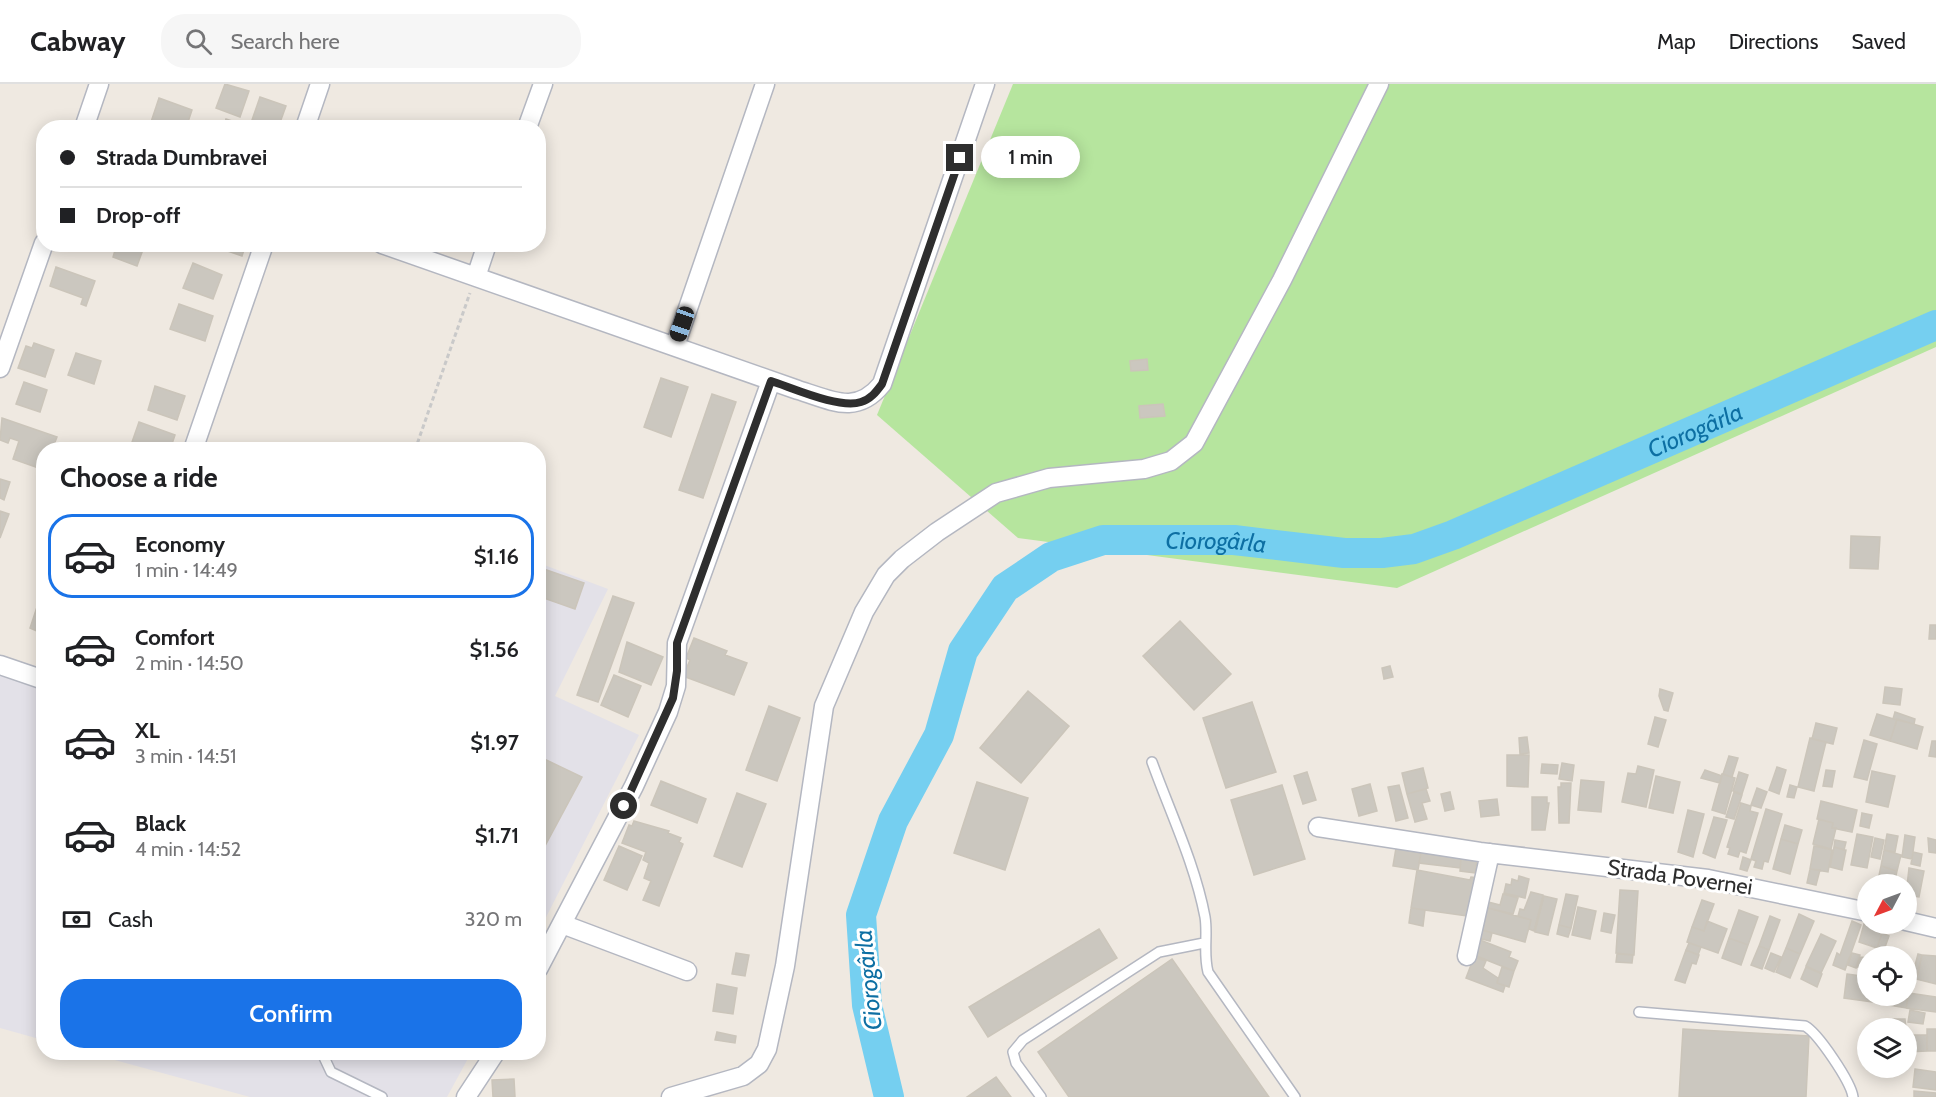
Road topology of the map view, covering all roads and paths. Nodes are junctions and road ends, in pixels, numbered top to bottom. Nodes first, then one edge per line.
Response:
1 (99, 84) edge
2 (320, 84) edge
3 (543, 84) edge
4 (765, 84) edge
5 (985, 84) edge
6 (1379, 84) edge
7 (87, 120) edge
8 (308, 120) edge
9 (530, 120) edge
10 (41, 252) edge
11 (261, 252) edge
12 (405, 252) edge
13 (484, 252) edge
14 (476, 277) junction
15 (675, 346) junction
16 (0, 368) edge
17 (771, 381) junction
18 (196, 442) edge
19 (418, 442) edge
20 (0, 665) edge
21 (36, 677) edge
22 (1152, 762) dead end
23 (1318, 827) dead end
24 (1490, 854) junction
25 (1857, 910) edge
26 (562, 924) junction
27 (1917, 924) edge
28 (1936, 928) edge
29 (1204, 943) junction
30 (546, 954) edge
31 (1467, 956) dead end
32 (687, 971) dead end
33 (1639, 1012) dead end
34 (325, 1060) edge
35 (490, 1060) edge
36 (382, 1097) edge
37 (466, 1097) edge
38 (671, 1097) edge
39 (1041, 1097) edge
40 (1295, 1097) edge
41 (1853, 1097) edge

1 - 7 street
2 - 8 street
3 - 9 street
4 - 15 street
5 - 17 street
6 - 38 street
10 - 16 street
11 - 18 street
12 - 14 street
13 - 14 street
14 - 15 street
14 - 19 path
15 - 17 street
17 - 26 street
20 - 21 street
22 - 29 lane
23 - 24 street, Strada Povernei
24 - 25 street, Strada Povernei
24 - 31 street
26 - 30 street
26 - 32 street
27 - 28 street
29 - 39 lane
29 - 40 lane
33 - 41 lane
34 - 36 lane
35 - 37 street

